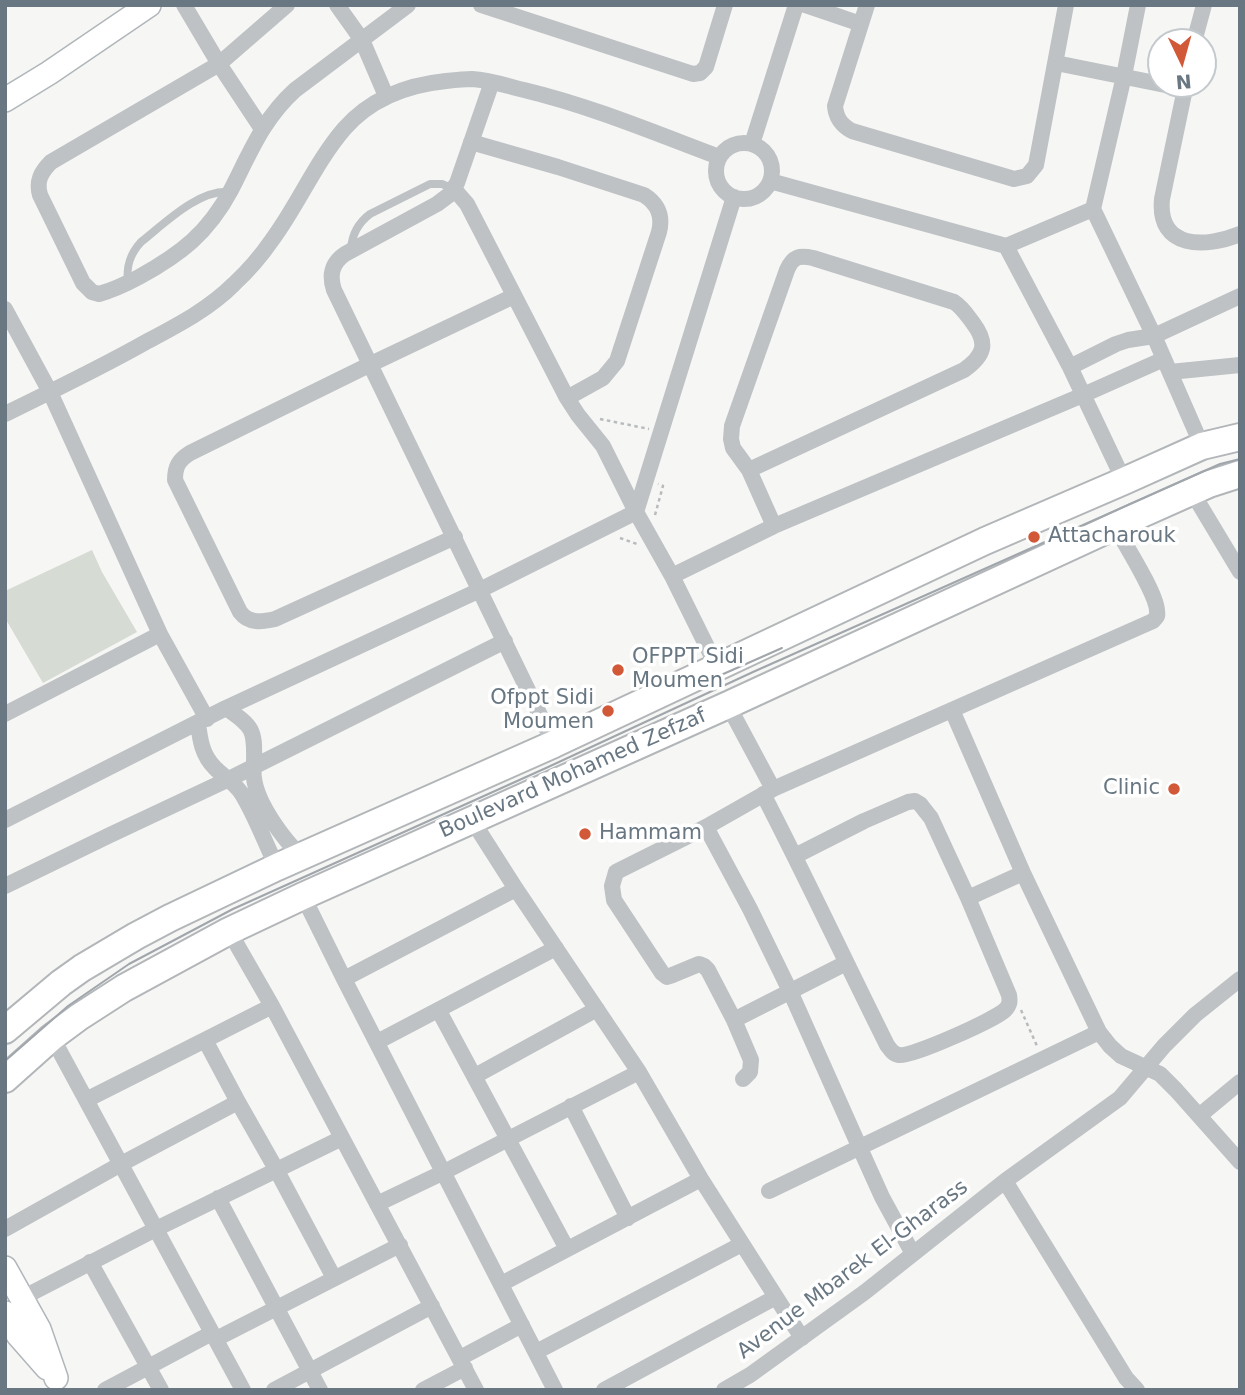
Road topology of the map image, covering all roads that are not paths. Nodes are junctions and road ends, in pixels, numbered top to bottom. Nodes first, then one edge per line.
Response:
1 (149, 5) edge
2 (184, 5) edge
3 (287, 5) edge
4 (337, 5) edge
5 (408, 5) edge
6 (481, 5) edge
7 (725, 5) edge
8 (796, 5) edge
9 (805, 5) edge
10 (867, 5) edge
11 (1066, 5) edge
12 (1138, 5) edge
13 (1203, 5) edge
14 (861, 24) junction
15 (1197, 28) edge
16 (362, 40) junction
17 (1056, 63) junction
18 (219, 64) junction
19 (1124, 76) junction
20 (1147, 80) edge
21 (492, 82) junction
22 (386, 96) junction
23 (1182, 98) edge
24 (5, 100) edge
25 (262, 129) junction
26 (471, 142) junction
27 (752, 144) junction
28 (719, 157) junction
29 (770, 181) junction
30 (454, 189) junction
31 (230, 191) junction
32 (734, 197) junction
33 (1093, 209) junction
34 (1240, 234) edge
35 (1006, 246) junction
36 (351, 249) junction
37 (128, 282) junction
38 (514, 296) junction
39 (1240, 296) edge
40 (5, 309) edge
41 (1154, 336) junction
42 (371, 364) junction
43 (1167, 365) junction
44 (1240, 365) edge
45 (1070, 367) junction
46 (50, 392) junction
47 (1083, 396) junction
48 (567, 398) junction
49 (5, 414) edge
50 (1240, 437) edge
51 (1202, 446) junction
52 (749, 470) junction
53 (1240, 474) edge
54 (1124, 481) junction
55 (1192, 492) junction
56 (636, 512) junction
57 (774, 526) junction
58 (1115, 526) junction
59 (455, 537) junction
60 (1240, 572) edge
61 (672, 576) junction
62 (480, 590) junction
63 (160, 634) junction
64 (505, 641) junction
65 (717, 667) junction
66 (728, 705) junction
67 (226, 708) junction
68 (952, 710) junction
69 (5, 714) edge
70 (202, 721) junction
71 (554, 744) junction
72 (254, 766) junction
73 (229, 779) junction
74 (768, 791) junction
75 (5, 820) edge
76 (472, 820) junction
77 (706, 827) junction
78 (795, 856) junction
79 (302, 857) junction
80 (277, 867) junction
81 (1023, 873) junction
82 (5, 886) edge
83 (516, 889) junction
84 (303, 895) junction
85 (968, 898) junction
86 (229, 931) junction
87 (556, 948) junction
88 (846, 963) junction
89 (344, 979) junction
90 (1240, 979) edge
91 (790, 990) junction
92 (272, 1006) junction
93 (597, 1009) junction
94 (439, 1010) junction
95 (734, 1020) junction
96 (5, 1030) edge
97 (1099, 1032) junction
98 (52, 1037) junction
99 (205, 1040) junction
100 (377, 1042) junction
101 (1147, 1068) junction
102 (639, 1073) junction
103 (475, 1076) junction
104 (5, 1079) edge
105 (743, 1079) dead end
106 (1240, 1082) edge
107 (86, 1100) junction
108 (238, 1102) junction
109 (571, 1106) junction
110 (1199, 1116) junction
111 (342, 1138) junction
112 (509, 1139) junction
113 (859, 1146) junction
114 (1240, 1162) edge
115 (121, 1164) junction
116 (276, 1169) junction
117 (444, 1172) junction
118 (701, 1179) junction
119 (1005, 1181) junction
120 (769, 1191) dead end
121 (218, 1198) junction
122 (377, 1204) junction
123 (628, 1218) junction
124 (5, 1229) edge
125 (156, 1229) junction
126 (742, 1244) junction
127 (400, 1245) junction
128 (566, 1249) junction
129 (913, 1254) junction
130 (90, 1262) junction
131 (5, 1268) edge
132 (334, 1278) junction
133 (501, 1284) junction
134 (776, 1297) junction
135 (432, 1306) junction
136 (276, 1308) junction
137 (15, 1315) edge
138 (522, 1325) junction
139 (214, 1336) junction
140 (802, 1338) junction
141 (536, 1352) junction
142 (463, 1363) junction
143 (149, 1366) junction
144 (310, 1371) junction
145 (750, 1375) junction
146 (60, 1384) edge
147 (105, 1390) edge
148 (161, 1390) edge
149 (243, 1390) edge
150 (274, 1390) edge
151 (320, 1390) edge
152 (423, 1390) edge
153 (476, 1390) edge
154 (555, 1390) edge
155 (604, 1390) edge
156 (724, 1390) edge
157 (758, 1390) edge
158 (1137, 1390) edge

1 - 24 street
2 - 18 street
3 - 18 street
4 - 16 street
5 - 16 street
6 - 7 street
8 - 27 street
9 - 14 street
10 - 14 street
11 - 17 street
12 - 19 street
13 - 15 street
14 - 17 street
16 - 22 street
16 - 25 street
17 - 19 street
18 - 25 street
18 - 37 street
19 - 20 street
19 - 33 street
21 - 22 street
21 - 26 street
21 - 28 street
22 - 46 street
23 - 34 street
25 - 31 street
26 - 30 street
26 - 48 street
27 - 28 street
27 - 29 street
28 - 32 street
29 - 32 street
29 - 35 street
30 - 36 street
30 - 36 lane
30 - 38 street
31 - 37 street
31 - 37 lane
32 - 56 street
33 - 35 street
33 - 41 street
35 - 45 street
36 - 42 street
38 - 42 street
38 - 48 street
39 - 41 street
40 - 46 street
41 - 43 street
41 - 45 street
42 - 59 street
42 - 59 street
43 - 44 street
43 - 47 street
43 - 51 street
45 - 47 street
46 - 49 street
46 - 63 street
47 - 54 street
47 - 57 street
48 - 56 street
50 - 51 main road, Boulevard Mohamed Zefzaf
51 - 54 main road, Boulevard Mohamed Zefzaf
52 - 52 street
52 - 57 street
53 - 55 main road, Boulevard Mohamed Zefzaf
54 - 65 main road, Boulevard Mohamed Zefzaf
55 - 58 main road, Boulevard Mohamed Zefzaf
55 - 60 street
56 - 61 street
56 - 62 street
57 - 61 street
58 - 66 main road, Boulevard Mohamed Zefzaf
58 - 68 street
59 - 62 street
61 - 65 street
62 - 64 street
62 - 67 street
63 - 69 street
63 - 70 street
64 - 71 street
64 - 72 street
65 - 71 main road, Boulevard Mohamed Zefzaf
66 - 74 street
66 - 76 main road, Boulevard Mohamed Zefzaf
67 - 70 street
67 - 72 street
68 - 74 street
68 - 81 street
70 - 73 street
70 - 75 street
71 - 79 main road, Boulevard Mohamed Zefzaf
72 - 73 street
72 - 79 street
73 - 80 street
73 - 82 street
74 - 77 street
74 - 78 street
76 - 83 street
76 - 84 main road, Boulevard Mohamed Zefzaf
77 - 91 street
77 - 95 street
78 - 85 street
78 - 88 street
79 - 80 main road, Boulevard Mohamed Zefzaf
80 - 96 main road, Boulevard Mohamed Zefzaf
81 - 85 street
81 - 97 street
83 - 87 street
83 - 89 street
84 - 86 main road, Boulevard Mohamed Zefzaf
84 - 89 street
85 - 88 street
86 - 92 street
86 - 98 main road, Boulevard Mohamed Zefzaf
87 - 93 street
87 - 94 street
88 - 91 street
89 - 100 street
90 - 101 street, Avenue Mbarek El-Gharass
91 - 95 street
91 - 113 street
92 - 99 street
92 - 111 street
93 - 102 street
93 - 103 street
94 - 100 street
94 - 103 street
95 - 105 street
97 - 101 street
97 - 113 street
98 - 104 main road, Boulevard Mohamed Zefzaf
98 - 107 street
99 - 107 street
99 - 108 street
100 - 117 street
101 - 110 street
101 - 119 street, Avenue Mbarek El-Gharass
102 - 109 street
102 - 118 street
103 - 112 street
106 - 110 street
107 - 115 street
108 - 115 street
108 - 116 street
109 - 112 street
109 - 123 street
110 - 114 street
111 - 116 street
111 - 122 street
112 - 117 street
112 - 128 street
113 - 120 street
113 - 129 street
115 - 124 street
115 - 125 street
116 - 121 street
116 - 132 street
117 - 122 street
117 - 133 street
118 - 123 street
118 - 126 street
119 - 129 street, Avenue Mbarek El-Gharass
119 - 158 street
121 - 125 street
121 - 136 street
122 - 127 street
123 - 128 street
125 - 130 street
125 - 139 street
126 - 134 street
126 - 141 street
127 - 132 street
127 - 135 street
128 - 133 street
129 - 140 street, Avenue Mbarek El-Gharass
130 - 137 street
130 - 143 street
131 - 137 street
132 - 136 street
133 - 138 street
134 - 140 street
134 - 155 street
135 - 142 street
135 - 144 street
136 - 139 street
136 - 144 street
137 - 146 street
138 - 141 street
138 - 142 street
139 - 143 street
139 - 149 street
140 - 145 street, Avenue Mbarek El-Gharass
141 - 154 street
142 - 152 street
142 - 153 street
143 - 147 street
143 - 148 street
144 - 150 street
144 - 151 street
145 - 156 street, Avenue Mbarek El-Gharass
145 - 157 street

